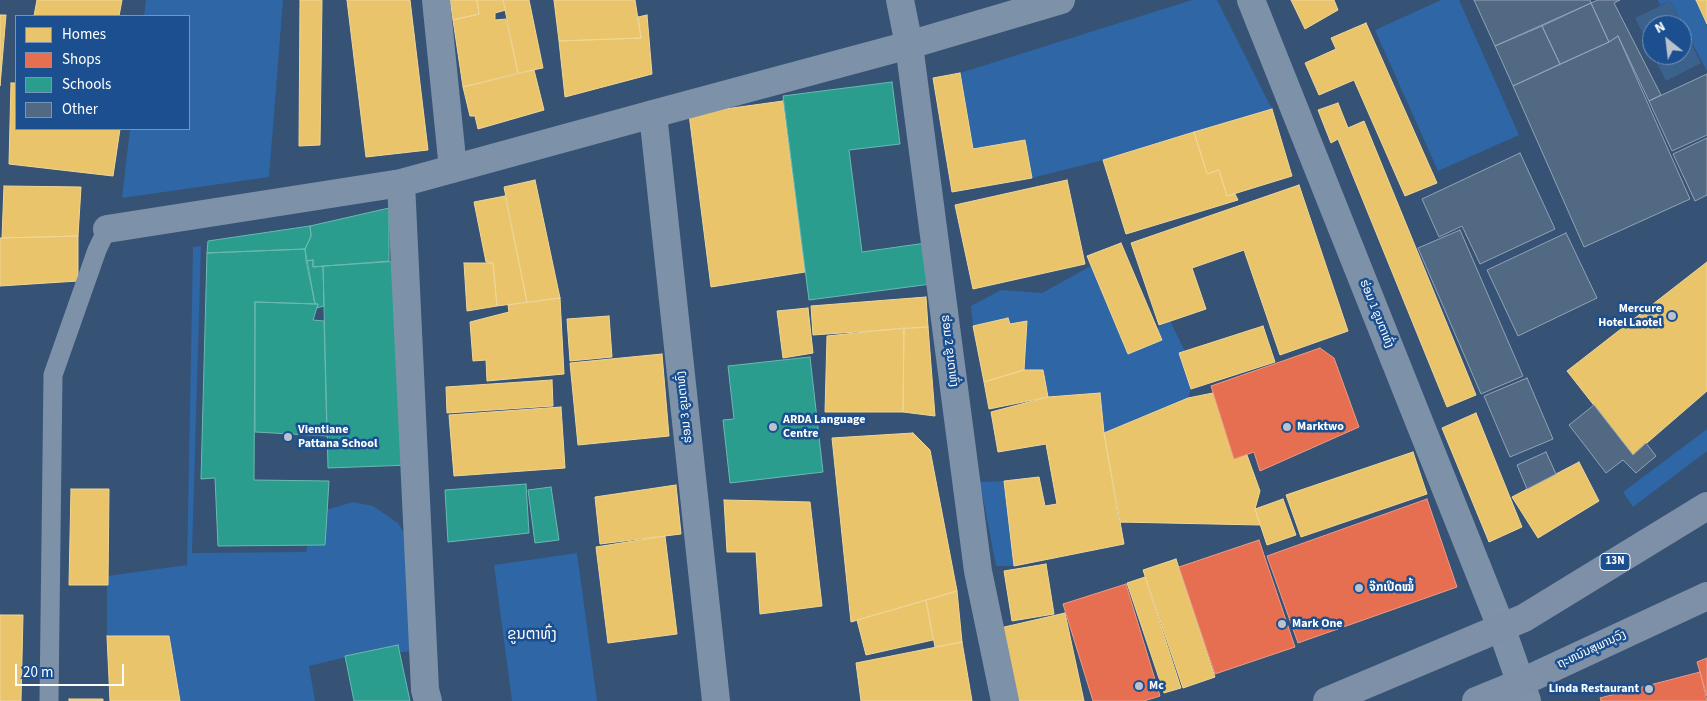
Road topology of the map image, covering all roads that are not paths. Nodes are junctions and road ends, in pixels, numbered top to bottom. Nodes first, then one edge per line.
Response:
1 (436, 0) edge
2 (900, 0) edge
3 (1061, 0) edge
4 (1251, 0) edge
5 (909, 45) junction
6 (653, 114) junction
7 (453, 169) junction
8 (401, 184) junction
9 (108, 229) joint
10 (1707, 506) edge
11 (1707, 596) edge
12 (1512, 623) junction
13 (1523, 692) edge
14 (50, 701) edge
15 (428, 701) edge
16 (716, 701) edge
17 (1005, 701) edge
18 (1327, 701) edge
19 (1476, 701) edge

1 - 7 street
2 - 5 street, ຮ່ອມ 2 ຂູນຕາທົ່ງ
3 - 5 street
4 - 12 street, ຮ່ອມ 1 ຂູນຕາທົ່ງ
5 - 6 street
5 - 17 street, ຮ່ອມ 2 ຂູນຕາທົ່ງ
6 - 7 street
6 - 16 street, ຮ່ອມ 3 ຂູນຕາທົ່ງ
7 - 8 street
8 - 9 street
8 - 15 street
9 - 14 lane
10 - 12 highway, 13N
11 - 13 highway, ຖະຫນົນສຸພານຸວົງ
12 - 13 street, ຮ່ອມ 1 ຂູນຕາທົ່ງ
12 - 18 highway, 13N
13 - 19 highway, ຖະຫນົນສຸພານຸວົງ

